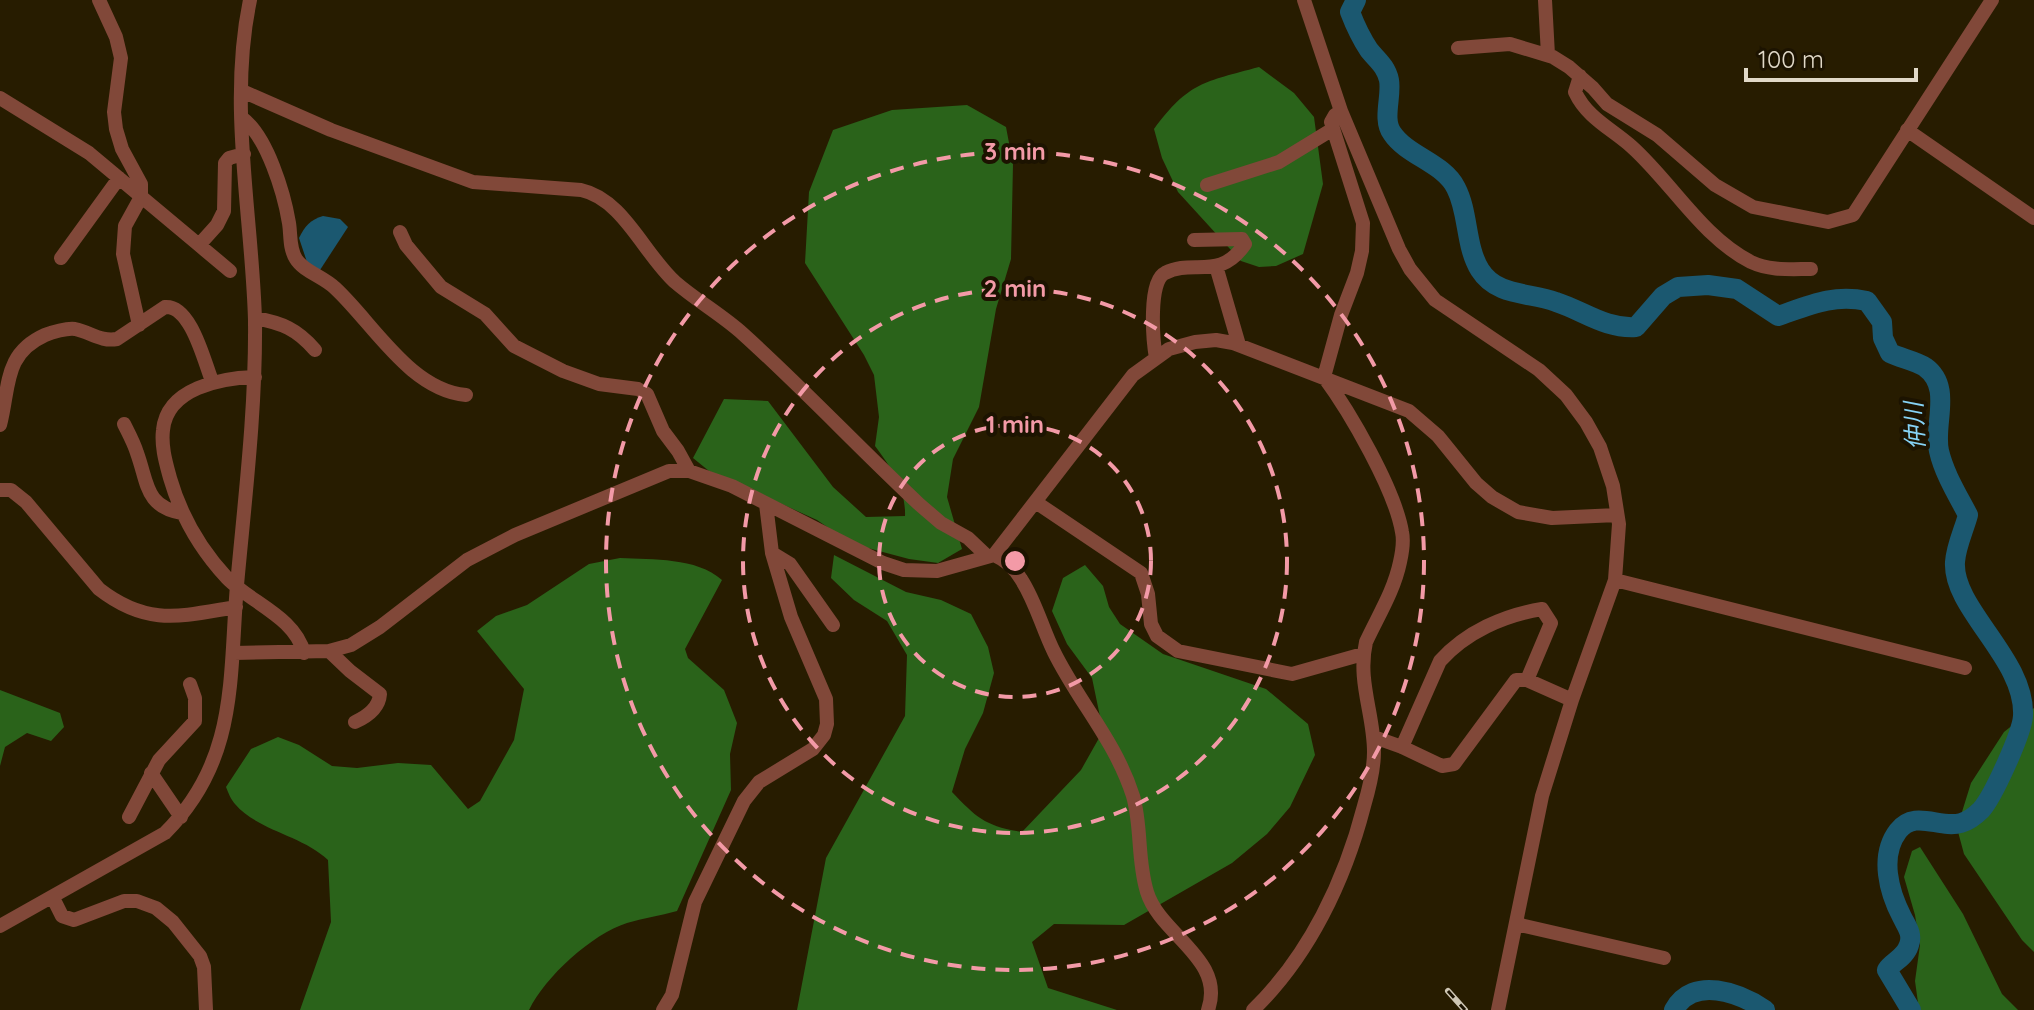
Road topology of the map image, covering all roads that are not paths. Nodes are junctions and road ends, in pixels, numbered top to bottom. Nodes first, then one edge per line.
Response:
1 (99, 0) edge
2 (250, 0) edge
3 (1304, 0) edge
4 (1545, 0) edge
5 (1992, 0) edge
6 (1458, 48) dead end
7 (1548, 55) junction
8 (1580, 76) junction
9 (242, 91) junction
10 (0, 98) edge
11 (1341, 111) junction
12 (242, 118) junction
13 (1333, 129) junction
14 (1907, 130) junction
15 (244, 154) junction
16 (119, 178) junction
17 (1207, 185) dead end
18 (141, 197) junction
19 (2034, 218) edge
20 (400, 232) dead end
21 (1194, 240) dead end
22 (199, 245) junction
23 (61, 258) dead end
24 (1216, 266) junction
25 (1811, 269) dead end
26 (230, 271) dead end
27 (255, 318) junction
28 (139, 325) junction
29 (1239, 345) junction
30 (315, 350) dead end
31 (1156, 358) junction
32 (4, 377) edge
33 (255, 377) junction
34 (1324, 377) junction
35 (212, 381) junction
36 (466, 395) dead end
37 (2, 403) edge
38 (124, 424) dead end
39 (0, 425) edge
40 (689, 471) junction
41 (0, 490) edge
42 (1037, 503) junction
43 (766, 504) junction
44 (182, 513) junction
45 (1617, 515) junction
46 (772, 553) junction
47 (990, 556) junction
48 (1615, 580) junction
49 (237, 587) junction
50 (236, 607) junction
51 (833, 625) dead end
52 (329, 651) junction
53 (234, 653) junction
54 (304, 653) junction
55 (1363, 654) junction
56 (1965, 668) dead end
57 (1527, 680) junction
58 (190, 684) dead end
59 (1572, 700) junction
60 (355, 722) dead end
61 (1374, 737) junction
62 (1402, 747) junction
63 (151, 773) junction
64 (129, 817) dead end
65 (181, 817) junction
66 (53, 898) junction
67 (1516, 924) junction
68 (0, 926) edge
69 (1664, 958) dead end
70 (206, 1010) edge
71 (663, 1010) edge
72 (1208, 1010) edge
73 (1253, 1010) edge
74 (1498, 1010) edge

1 - 18 street
2 - 9 street
3 - 11 street
4 - 7 street
5 - 14 street
6 - 7 street
7 - 8 street
8 - 14 street
8 - 25 street
9 - 12 street
9 - 47 street
10 - 16 street
11 - 13 street
11 - 45 street
12 - 15 street
12 - 36 street
13 - 17 street
13 - 34 street
14 - 19 street
15 - 22 street
15 - 27 street
16 - 18 street
16 - 23 street
18 - 22 street
18 - 28 street
20 - 40 street
21 - 24 street
22 - 26 street
24 - 29 street
24 - 31 street
27 - 30 street
27 - 33 street
28 - 32 street
28 - 35 street
29 - 31 street
29 - 34 street
31 - 42 street
32 - 37 street
33 - 35 street
33 - 49 street
34 - 45 street
34 - 55 street
35 - 44 street
37 - 39 street
38 - 44 street
40 - 43 street
40 - 52 street
41 - 50 street
42 - 47 street
42 - 55 street
43 - 46 street
43 - 47 street
44 - 49 street
45 - 48 street
46 - 51 street
46 - 71 street
47 - 72 street
48 - 56 street
48 - 59 street
49 - 50 street
49 - 54 street
50 - 53 street
52 - 54 street
52 - 60 street
53 - 54 street
53 - 65 street
55 - 61 street
57 - 59 street
57 - 62 street
57 - 62 street
58 - 63 street
59 - 67 street
61 - 62 street
61 - 73 street
63 - 64 street
63 - 65 street
65 - 66 street
66 - 68 street
66 - 70 street
67 - 69 street
67 - 74 street

